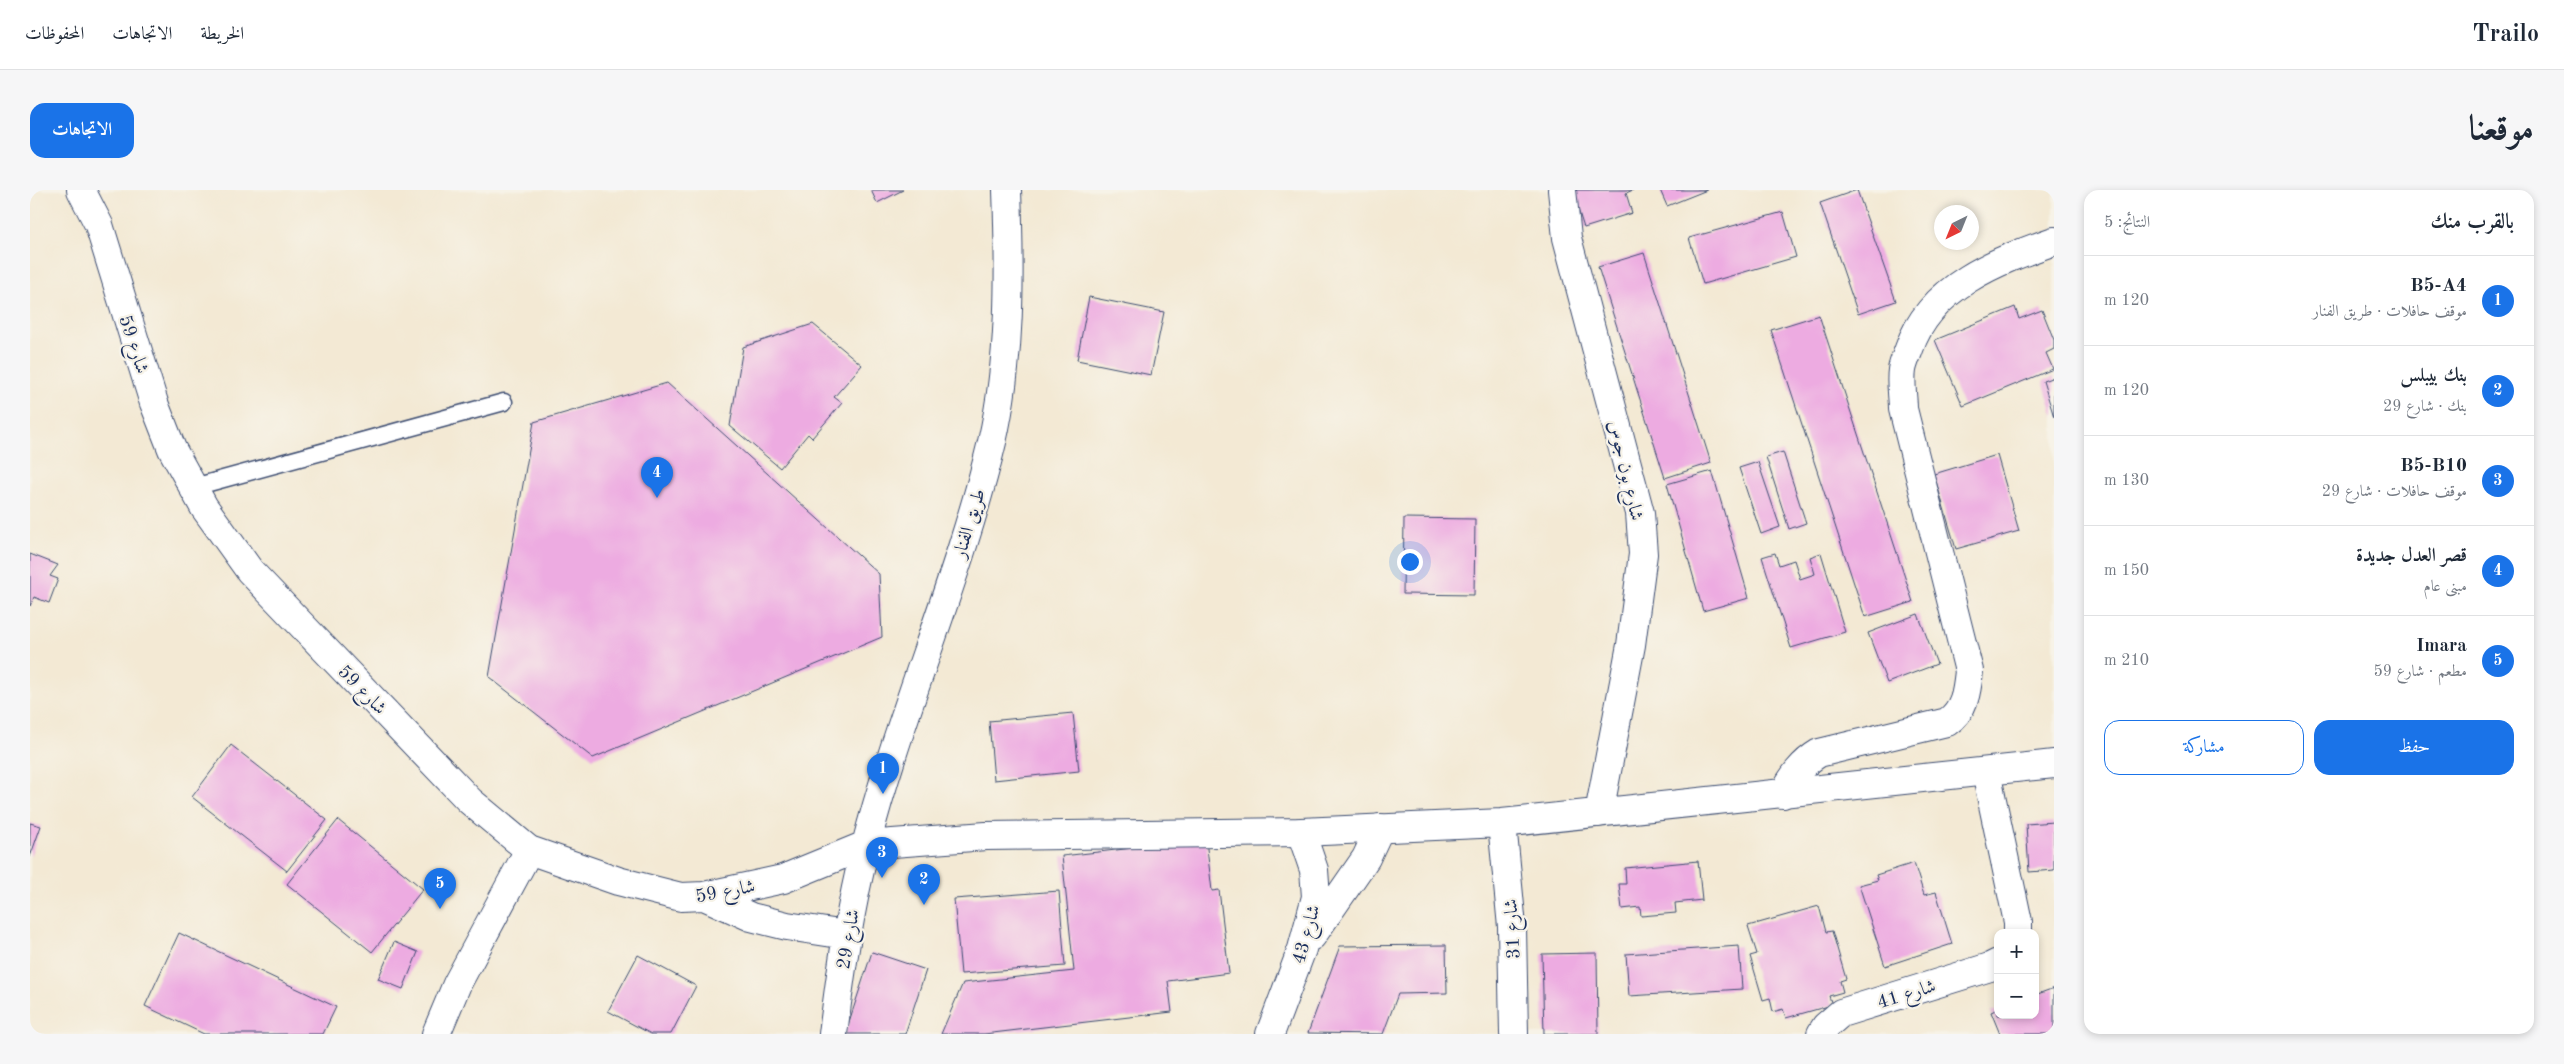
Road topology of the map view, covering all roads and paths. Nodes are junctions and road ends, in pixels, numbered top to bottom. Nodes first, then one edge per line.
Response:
1 (81, 190) edge
2 (1007, 190) edge
3 (1562, 190) edge
4 (2054, 241) edge
5 (504, 402) dead end
6 (194, 488) junction
7 (2054, 764) edge
8 (1986, 772) junction
9 (1783, 794) junction
10 (1599, 813) junction
11 (1502, 823) junction
12 (1380, 828) junction
13 (1301, 832) junction
14 (866, 845) junction
15 (529, 850) junction
16 (704, 896) junction
17 (2018, 929) edge
18 (846, 935) junction
19 (1302, 950) junction
20 (1994, 966) edge
21 (436, 1034) edge
22 (833, 1034) edge
23 (1270, 1034) edge
24 (1514, 1034) edge
25 (1821, 1034) edge

1 - 6 street, شارع 59
2 - 14 street, طريق الفنار
3 - 10 street, شارع بون جوس
4 - 9 street
5 - 6 lane
6 - 15 street, شارع 59
7 - 8 street, شارع 59
8 - 9 street, شارع 59
8 - 17 street
9 - 10 street, شارع 59
10 - 11 street, شارع 59
11 - 12 street, شارع 59
11 - 24 street, شارع 31
12 - 13 street, شارع 59
12 - 19 street
13 - 14 street, شارع 59
13 - 19 street, شارع 43
14 - 16 street, شارع 59
14 - 18 street, شارع 29
15 - 16 street, شارع 59
15 - 21 street
16 - 18 street
18 - 22 street, شارع 29
19 - 23 street, شارع 43
20 - 25 street, شارع 41

